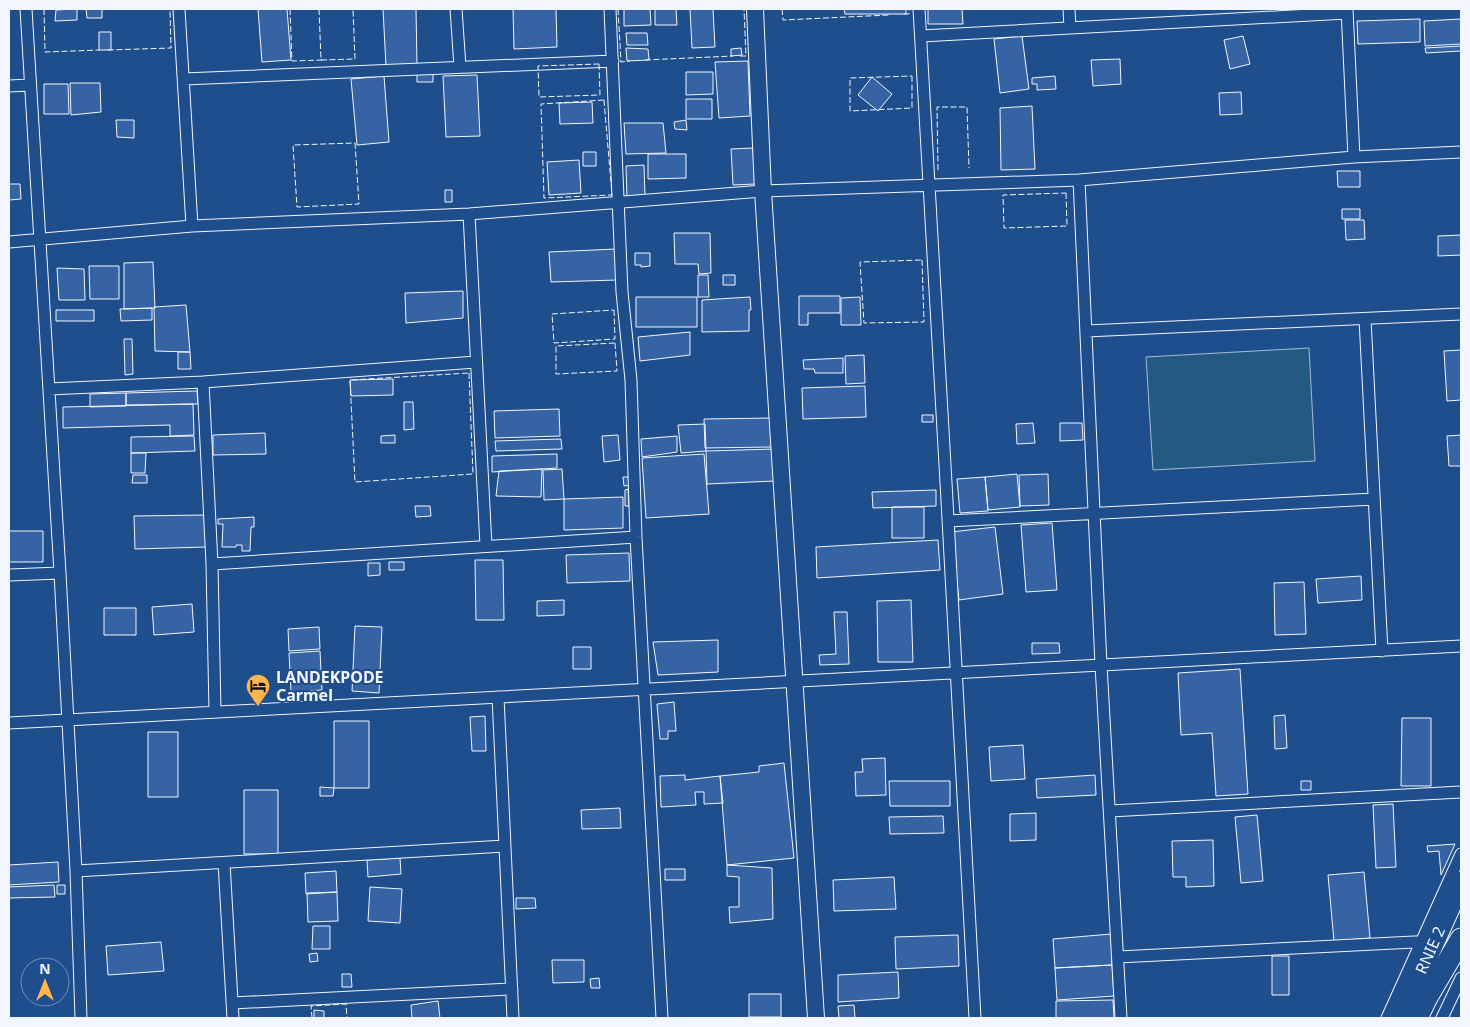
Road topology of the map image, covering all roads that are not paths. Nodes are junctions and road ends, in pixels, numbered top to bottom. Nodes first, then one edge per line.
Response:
1 (26, 9) edge
2 (180, 9) edge
3 (456, 9) edge
4 (610, 9) edge
5 (755, 9) edge
6 (919, 9) edge
7 (1068, 9) edge
8 (1347, 11) edge
9 (1070, 28) junction
10 (921, 36) junction
11 (613, 61) junction
12 (460, 68) junction
13 (184, 79) junction
14 (30, 85) junction
15 (9, 86) edge
16 (1461, 152) edge
17 (1354, 157) junction
18 (1079, 180) junction
19 (929, 185) junction
20 (763, 192) junction
21 (618, 203) junction
22 (469, 214) junction
23 (192, 226) junction
24 (40, 240) junction
25 (9, 242) edge
26 (1461, 314) edge
27 (1365, 319) junction
28 (1086, 331) junction
29 (476, 362) junction
30 (203, 382) junction
31 (49, 389) junction
32 (1374, 499) junction
33 (1094, 514) junction
34 (948, 522) junction
35 (636, 537) junction
36 (486, 546) junction
37 (212, 564) junction
38 (60, 573) junction
39 (9, 575) edge
40 (1461, 646) edge
41 (1382, 650) junction
42 (1101, 665) junction
43 (958, 673) junction
44 (796, 682) junction
45 (644, 690) junction
46 (498, 697) junction
47 (216, 712) junction
48 (67, 720) junction
49 (9, 723) edge
50 (1461, 792) edge
51 (1110, 811) junction
52 (505, 846) junction
53 (1461, 854) edge
54 (224, 862) junction
55 (76, 871) junction
56 (1461, 882) edge
57 (1461, 939) edge
58 (1427, 942) junction
59 (1118, 957) junction
60 (1461, 978) edge
61 (512, 989) junction
62 (232, 1003) junction
63 (81, 1018) edge
64 (233, 1018) edge
65 (513, 1018) edge
66 (662, 1018) edge
67 (816, 1018) edge
68 (975, 1018) edge
69 (1121, 1018) edge
70 (1387, 1018) edge
71 (1399, 1018) edge
72 (1417, 1018) edge
73 (1442, 1018) edge

1 - 14 street
2 - 13 street
3 - 12 street
4 - 11 street
5 - 20 street
6 - 10 street
7 - 9 street
8 - 9 street
8 - 17 street
9 - 10 street
10 - 19 street
11 - 12 street
11 - 21 street
12 - 13 street
13 - 23 street
14 - 15 street
14 - 24 street
16 - 17 street
17 - 18 street
18 - 19 street
18 - 28 street
19 - 20 street
19 - 34 street
20 - 21 street
20 - 44 street
21 - 22 street
21 - 35 street
22 - 23 street
22 - 29 street
23 - 24 street
24 - 25 street
24 - 31 street
26 - 27 street
27 - 28 street
27 - 32 street
28 - 33 street
29 - 30 street
29 - 36 street
30 - 31 street
30 - 37 street
31 - 38 street
32 - 33 street
32 - 41 street
33 - 34 street
33 - 42 street
34 - 43 street
35 - 36 street
35 - 45 street
36 - 37 street
37 - 47 street
38 - 39 street
38 - 48 street
40 - 41 street
41 - 42 street
42 - 43 street
42 - 51 street
43 - 44 street
43 - 68 street
44 - 45 street
44 - 67 street
45 - 46 street
45 - 66 street
46 - 47 street
46 - 52 street
47 - 48 street
48 - 49 street
48 - 55 street
50 - 51 street
51 - 59 street
52 - 54 street
52 - 61 street
53 - 58 street
54 - 55 street
54 - 62 street
55 - 63 street
56 - 58 highway, RNIE 2 / RNIE 2
57 - 72 highway, RNIE 2 / RNIE 2
58 - 59 street
58 - 70 street
58 - 71 highway, RNIE 2 / RNIE 2
59 - 69 street
60 - 73 street
61 - 62 street
61 - 65 street
62 - 64 street

